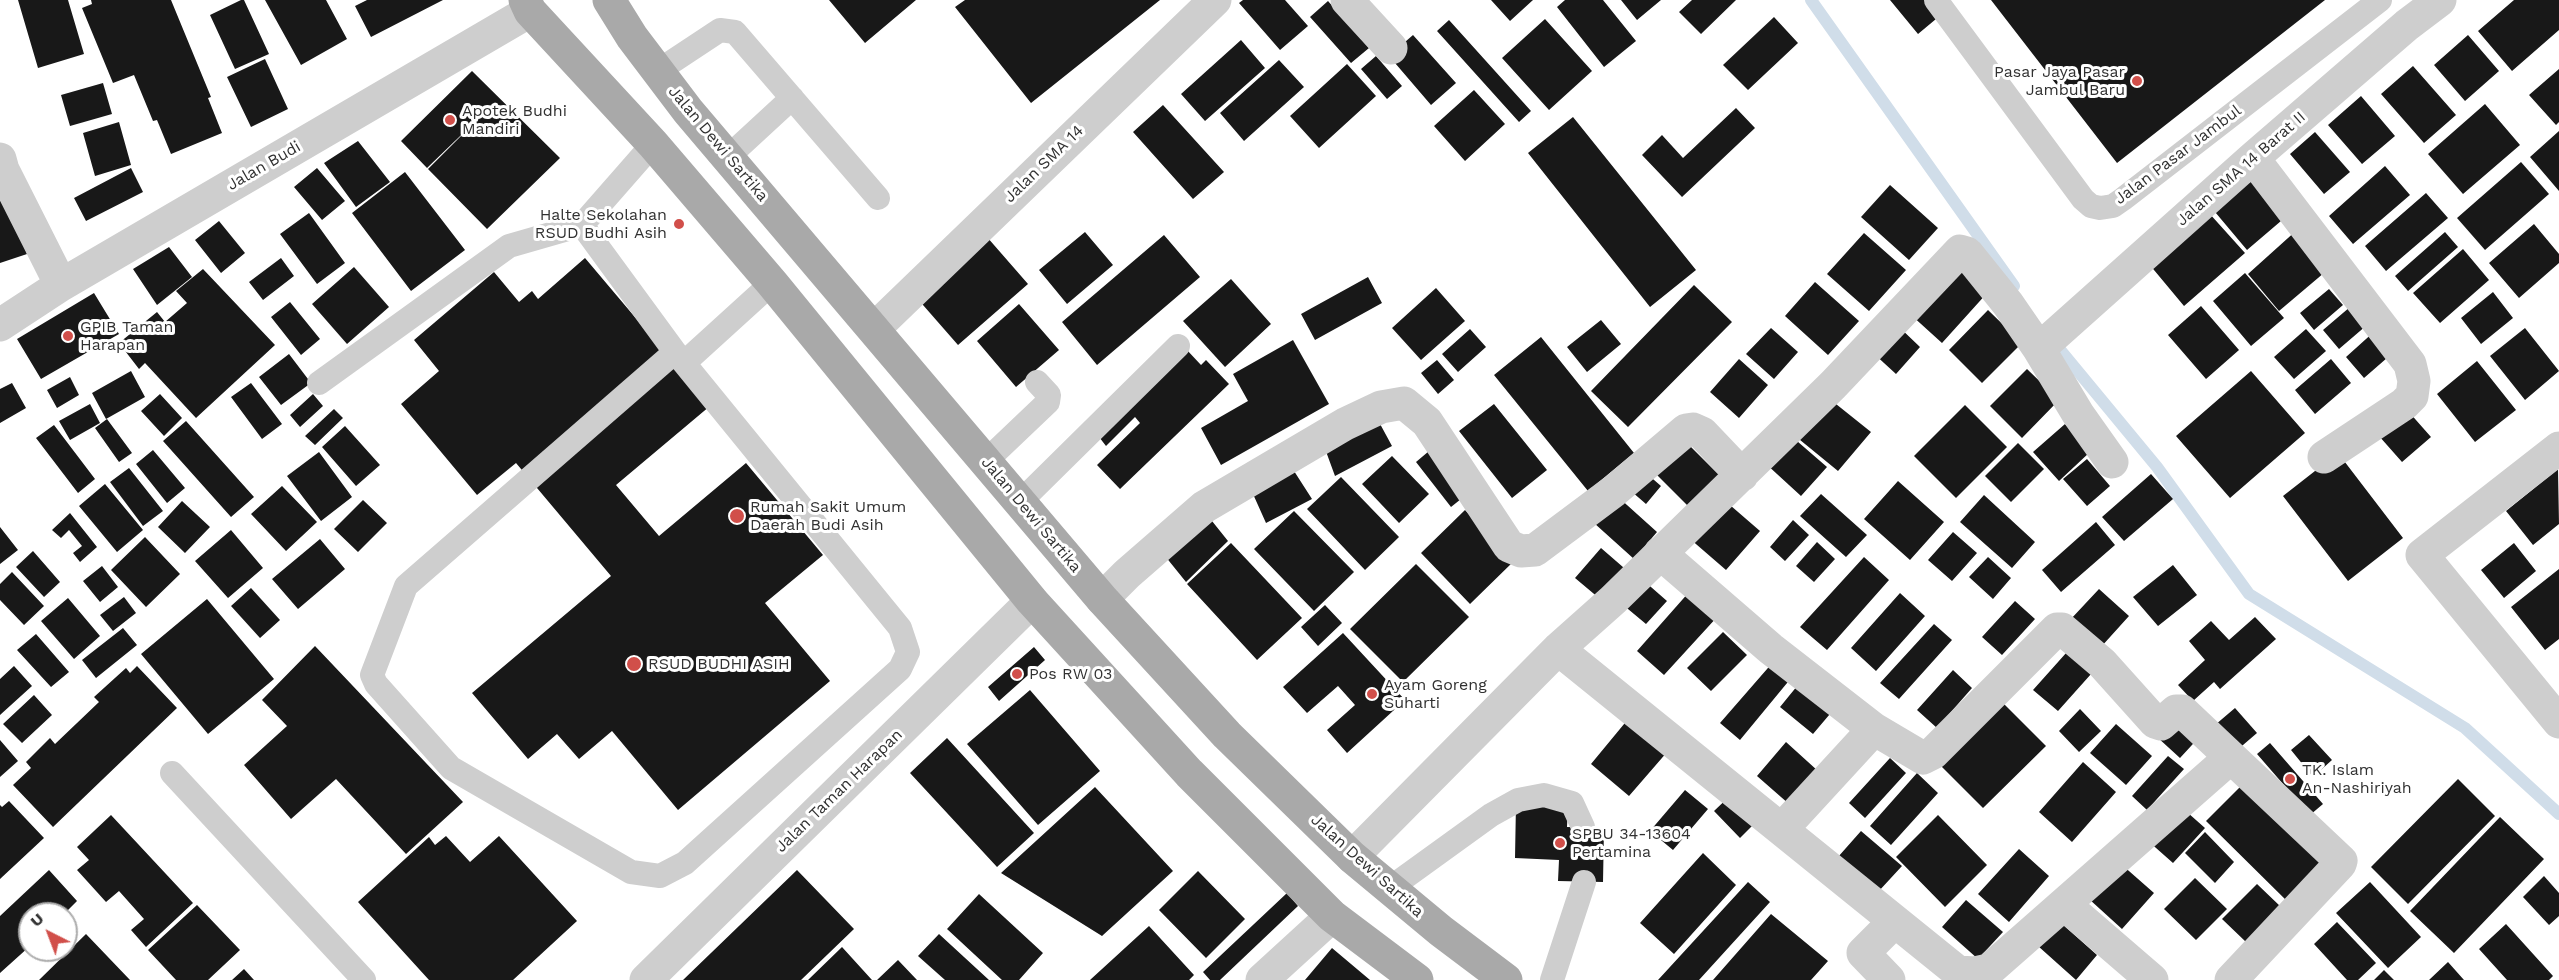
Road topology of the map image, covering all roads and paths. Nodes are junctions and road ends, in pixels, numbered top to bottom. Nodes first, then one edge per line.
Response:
1 (609, 0) edge
2 (1215, 0) edge
3 (1347, 0) edge
4 (1935, 0) edge
5 (2380, 0) edge
6 (2440, 0) edge
7 (528, 5) edge
8 (1391, 48) dead end
9 (658, 71) junction
10 (792, 98) junction
11 (653, 144) junction
12 (728, 157) junction
13 (2253, 158) junction
14 (0, 159) edge
15 (878, 198) dead end
16 (582, 225) junction
17 (772, 284) junction
18 (61, 285) junction
19 (0, 325) edge
20 (874, 329) junction
21 (2048, 342) junction
22 (1178, 346) dead end
23 (679, 358) junction
24 (1037, 382) dead end
25 (319, 383) dead end
26 (2559, 448) edge
27 (2325, 458) dead end
28 (986, 461) junction
29 (2112, 462) dead end
30 (1742, 475) junction
31 (1020, 502) junction
32 (1660, 554) junction
33 (1102, 599) junction
34 (1032, 601) junction
35 (1558, 649) junction
36 (2553, 702) edge
37 (1874, 729) junction
38 (2230, 758) junction
39 (172, 773) dead end
40 (1583, 827) dead end
41 (1782, 829) junction
42 (1352, 857) junction
43 (1584, 882) dead end
44 (1390, 888) junction
45 (2065, 905) junction
46 (1332, 916) junction
47 (1894, 922) junction
48 (364, 980) edge
49 (646, 980) edge
50 (1262, 980) edge
51 (1417, 980) edge
52 (1506, 980) edge
53 (1552, 980) edge
54 (1889, 980) edge
55 (2152, 980) edge
56 (2231, 980) edge

1 - 9 main road, Jalan Dewi Sartika
2 - 20 street, Jalan SMA 14
3 - 8 street
4 - 5 lane, Jalan Pasar Jambul
6 - 13 street, Jalan SMA 14 Barat II
7 - 11 main road
7 - 18 street, Jalan Budi
9 - 10 lane
9 - 12 main road, Jalan Dewi Sartika
10 - 12 lane
10 - 15 lane
11 - 16 lane
11 - 17 main road
12 - 20 main road, Jalan Dewi Sartika
13 - 21 street, Jalan SMA 14 Barat II
13 - 27 street
14 - 18 street
16 - 23 lane
16 - 25 lane
17 - 23 lane
17 - 34 main road
18 - 19 street, Jalan Budi
20 - 28 main road, Jalan Dewi Sartika
21 - 29 street
21 - 30 street
22 - 31 lane
23 - 23 lane
24 - 28 lane
26 - 36 street
28 - 31 main road, Jalan Dewi Sartika
30 - 32 street
30 - 33 street
31 - 33 main road, Jalan Dewi Sartika
32 - 35 street
32 - 37 street
33 - 42 main road, Jalan Dewi Sartika
34 - 46 main road
34 - 49 street, Jalan Taman Harapan
35 - 41 street
35 - 42 street
37 - 38 street
37 - 41 street
38 - 45 street
38 - 56 street
39 - 48 lane
40 - 44 lane
41 - 47 street
42 - 44 main road, Jalan Dewi Sartika
43 - 53 lane
44 - 52 main road, Jalan Dewi Sartika
45 - 47 street
45 - 55 street
46 - 50 street
46 - 51 main road
47 - 54 street

